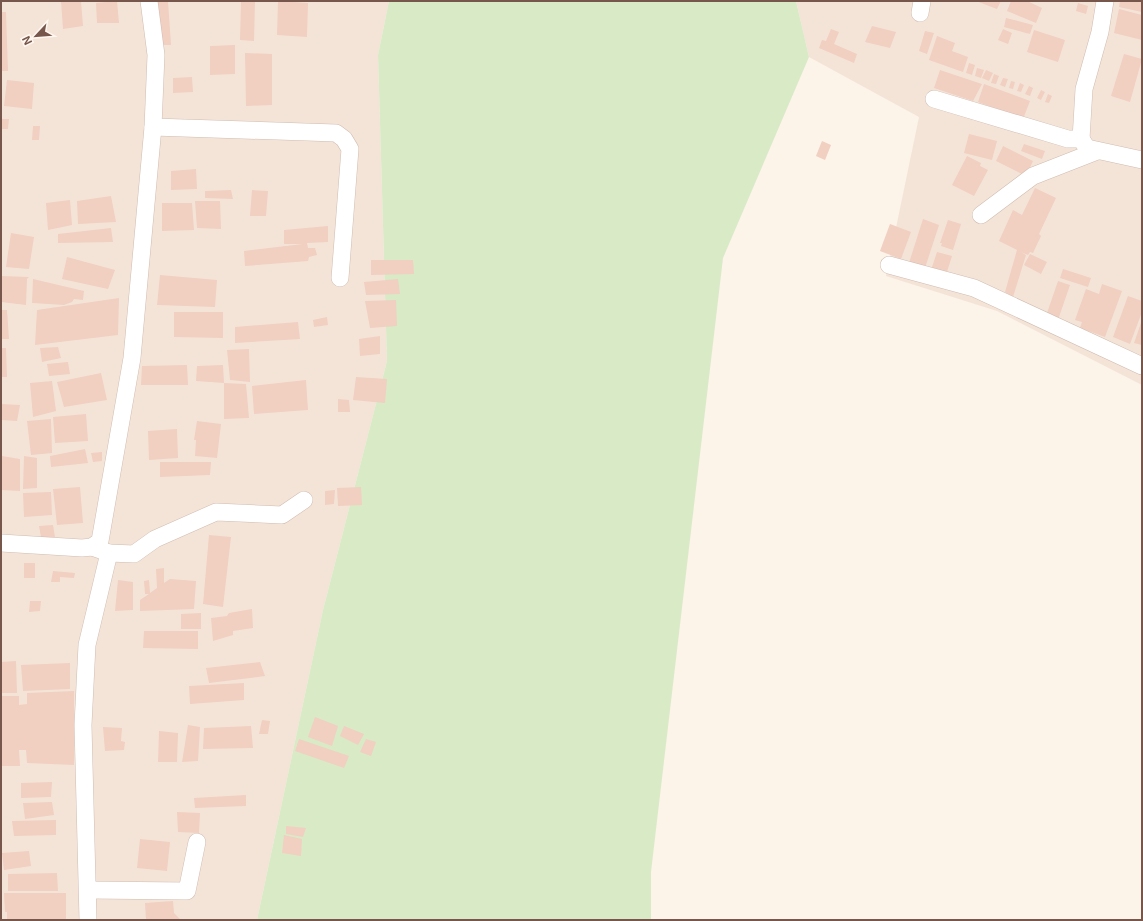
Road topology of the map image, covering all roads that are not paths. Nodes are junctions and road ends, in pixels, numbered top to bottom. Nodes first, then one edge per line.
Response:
1 (149, 1) edge
2 (1105, 1) edge
3 (934, 99) dead end
4 (153, 127) junction
5 (1081, 139) junction
6 (1096, 151) junction
7 (1142, 160) edge
8 (981, 215) dead end
9 (889, 265) dead end
10 (340, 278) dead end
11 (1142, 366) edge
12 (304, 500) dead end
13 (1, 543) edge
14 (92, 547) junction
15 (109, 553) junction
16 (197, 842) dead end
17 (88, 890) junction
18 (88, 920) edge

1 - 4 street
2 - 5 street
3 - 5 street
4 - 10 street
4 - 14 street
5 - 6 street
6 - 7 street
6 - 8 street
9 - 11 street
12 - 15 street
13 - 14 street
14 - 15 street
15 - 17 street
16 - 17 street
17 - 18 street

